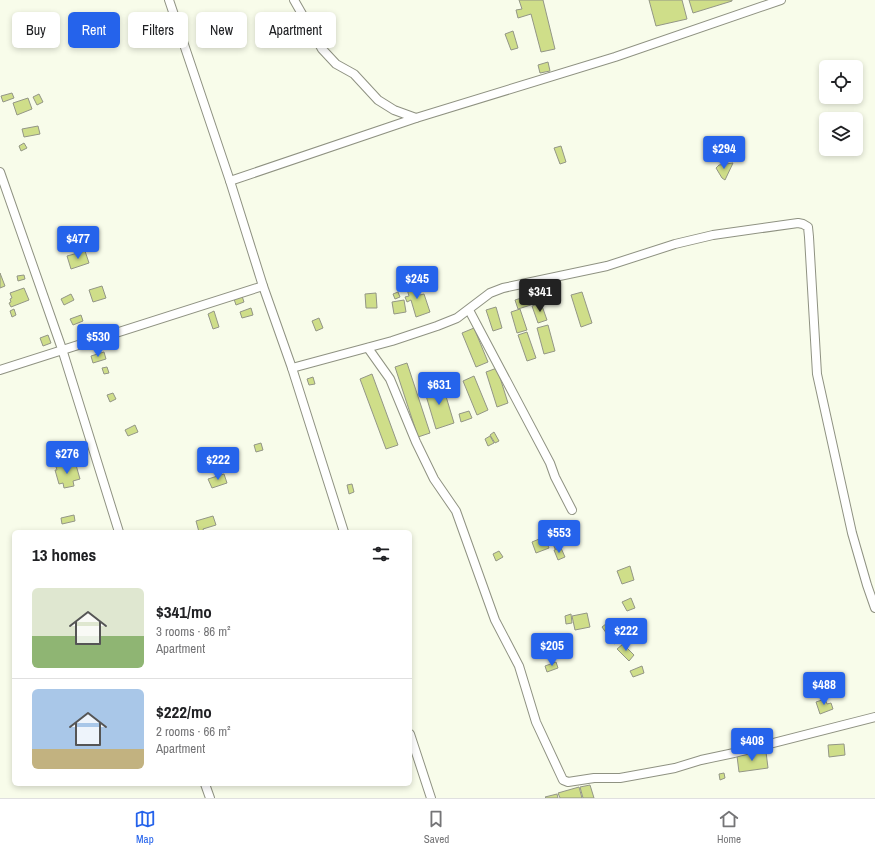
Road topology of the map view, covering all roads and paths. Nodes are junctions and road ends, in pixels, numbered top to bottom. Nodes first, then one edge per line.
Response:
1 (169, 0) edge
2 (294, 0) edge
3 (781, 0) edge
4 (416, 118) junction
5 (0, 172) edge
6 (230, 181) junction
7 (263, 286) junction
8 (469, 310) junction
9 (368, 348) junction
10 (62, 349) junction
11 (292, 368) junction
12 (0, 370) edge
13 (572, 510) dead end
14 (119, 530) edge
15 (343, 530) edge
16 (875, 608) edge
17 (875, 717) edge
18 (412, 740) edge
19 (206, 786) edge
20 (210, 798) edge
21 (431, 798) edge

1 - 6 street
2 - 4 street
3 - 4 street
4 - 6 street
5 - 10 street
6 - 7 street
7 - 10 street
7 - 11 street
8 - 9 street
8 - 13 street
8 - 16 street
9 - 11 street
9 - 17 street
10 - 12 street
10 - 14 street
11 - 15 street
18 - 21 street
19 - 20 street

